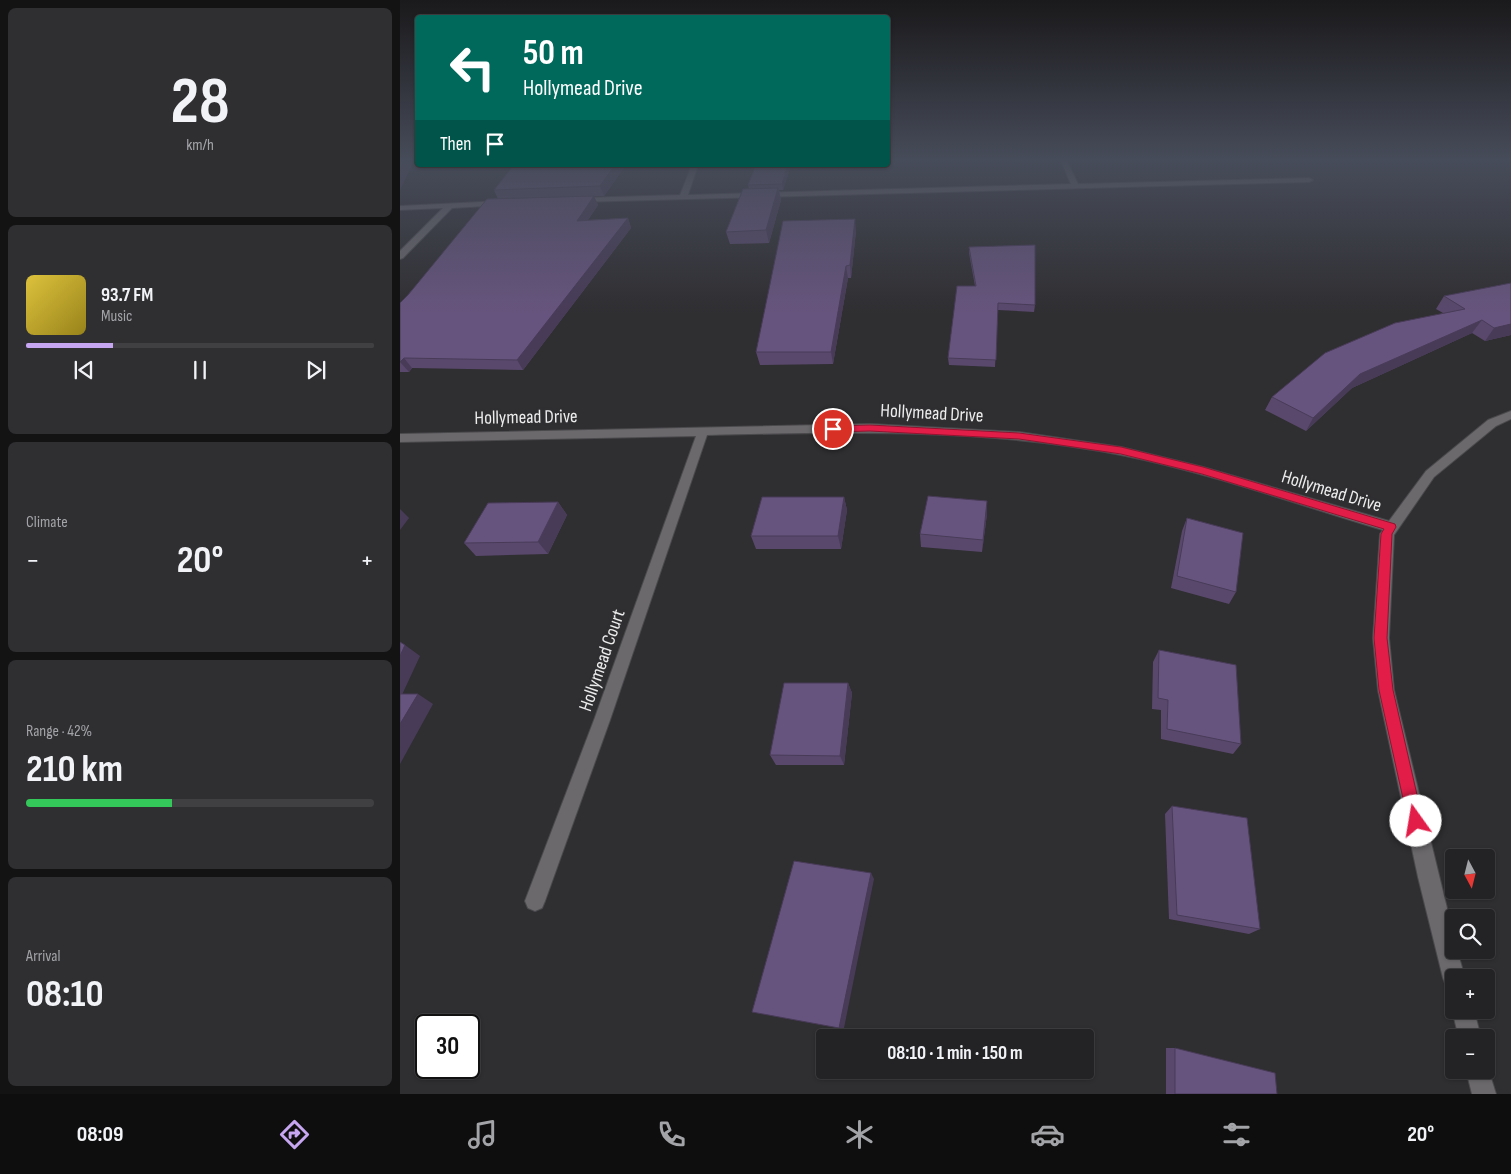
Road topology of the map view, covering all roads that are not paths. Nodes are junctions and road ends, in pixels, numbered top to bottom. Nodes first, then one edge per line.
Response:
1 (443, 212) edge
2 (400, 256) edge
3 (1511, 415) edge
4 (703, 432) junction
5 (400, 438) edge
6 (1391, 527) junction
7 (535, 901) dead end
8 (1452, 969) edge
9 (1480, 1079) edge
10 (1484, 1094) edge

1 - 2 street
3 - 6 street
4 - 5 street, Hollymead Drive
4 - 6 street, Hollymead Drive
4 - 7 street, Hollymead Court
6 - 8 street
9 - 10 street

